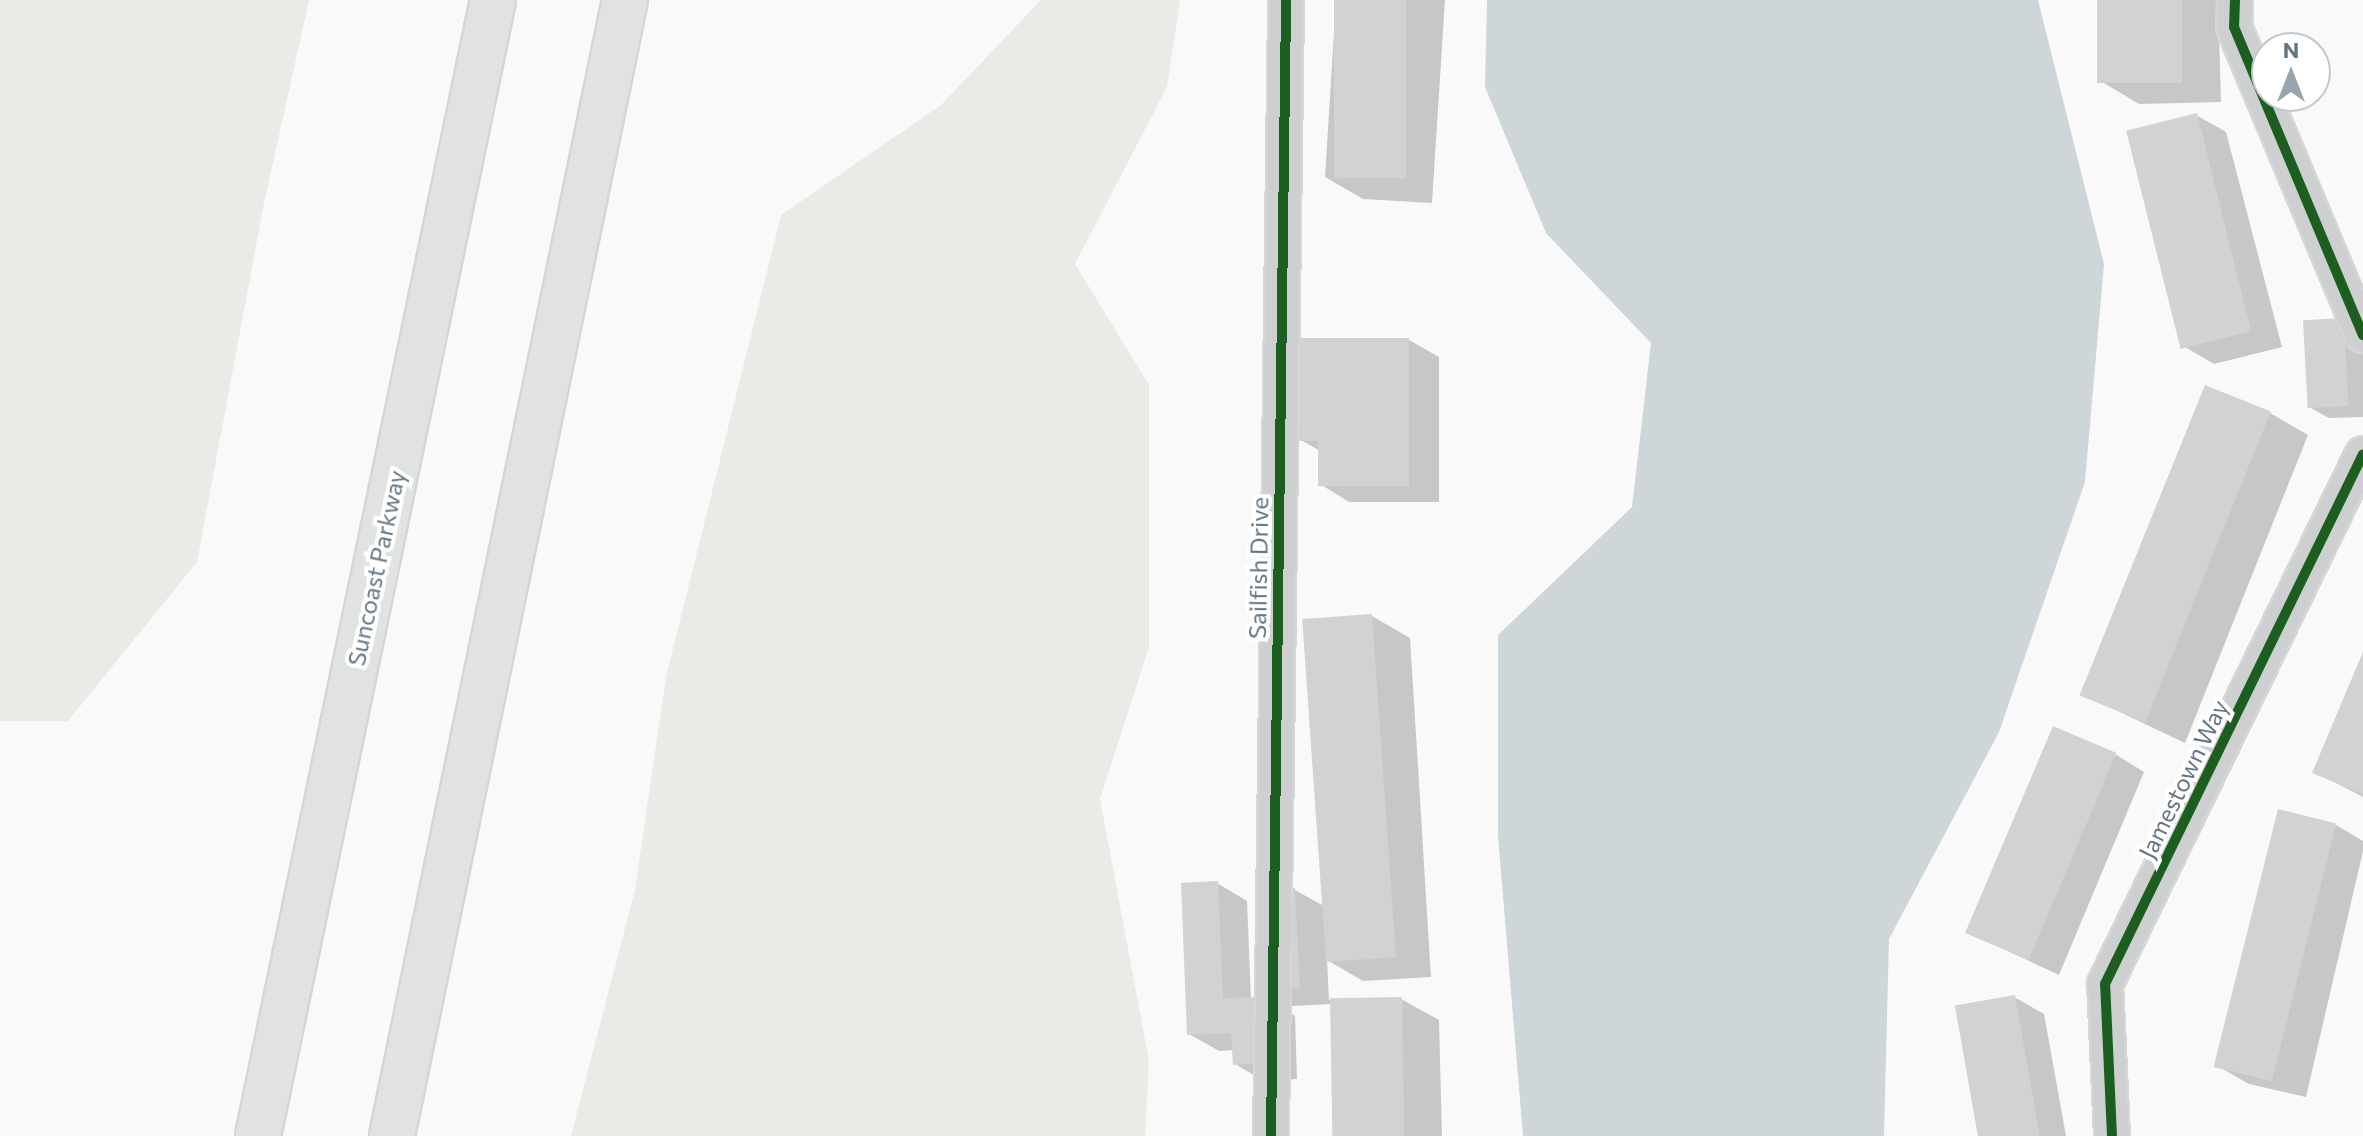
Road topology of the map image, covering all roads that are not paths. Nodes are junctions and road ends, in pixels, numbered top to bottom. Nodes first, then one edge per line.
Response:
1 (493, 0) edge
2 (625, 0) edge
3 (1286, 0) edge
4 (2235, 0) edge
5 (2363, 335) edge
6 (2363, 454) edge
7 (258, 1136) edge
8 (392, 1136) edge
9 (1271, 1136) edge
10 (2112, 1136) edge

1 - 7 highway, Suncoast Parkway
2 - 8 highway
3 - 9 street, Sailfish Drive
4 - 5 street
6 - 10 street, Jamestown Way

